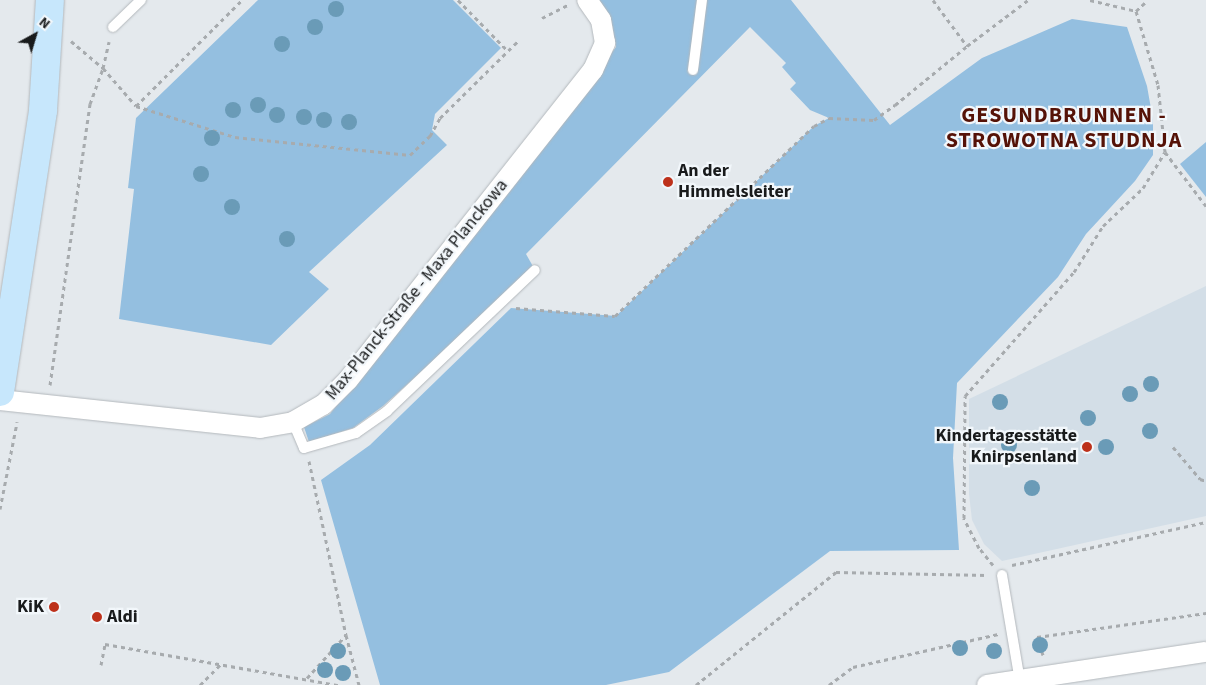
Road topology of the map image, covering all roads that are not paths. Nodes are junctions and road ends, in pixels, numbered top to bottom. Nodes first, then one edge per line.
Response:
1 (140, 0) edge
2 (587, 0) edge
3 (702, 0) edge
4 (50, 11) edge
5 (113, 27) road end
6 (694, 70) dead end
7 (536, 270) dead end
8 (10, 397) edge
9 (0, 400) edge
10 (294, 422) junction
11 (1002, 575) road end
12 (1206, 652) edge
13 (1020, 681) junction
14 (987, 685) edge

1 - 5 lane
2 - 10 street, Max-Planck-Straße - Maxa Planckowa
3 - 6 lane
4 - 8 street
7 - 10 lane
8 - 9 street, Max-Planck-Straße - Maxa Planckowa
8 - 10 street, Max-Planck-Straße - Maxa Planckowa
11 - 13 lane
12 - 13 street
13 - 14 street

